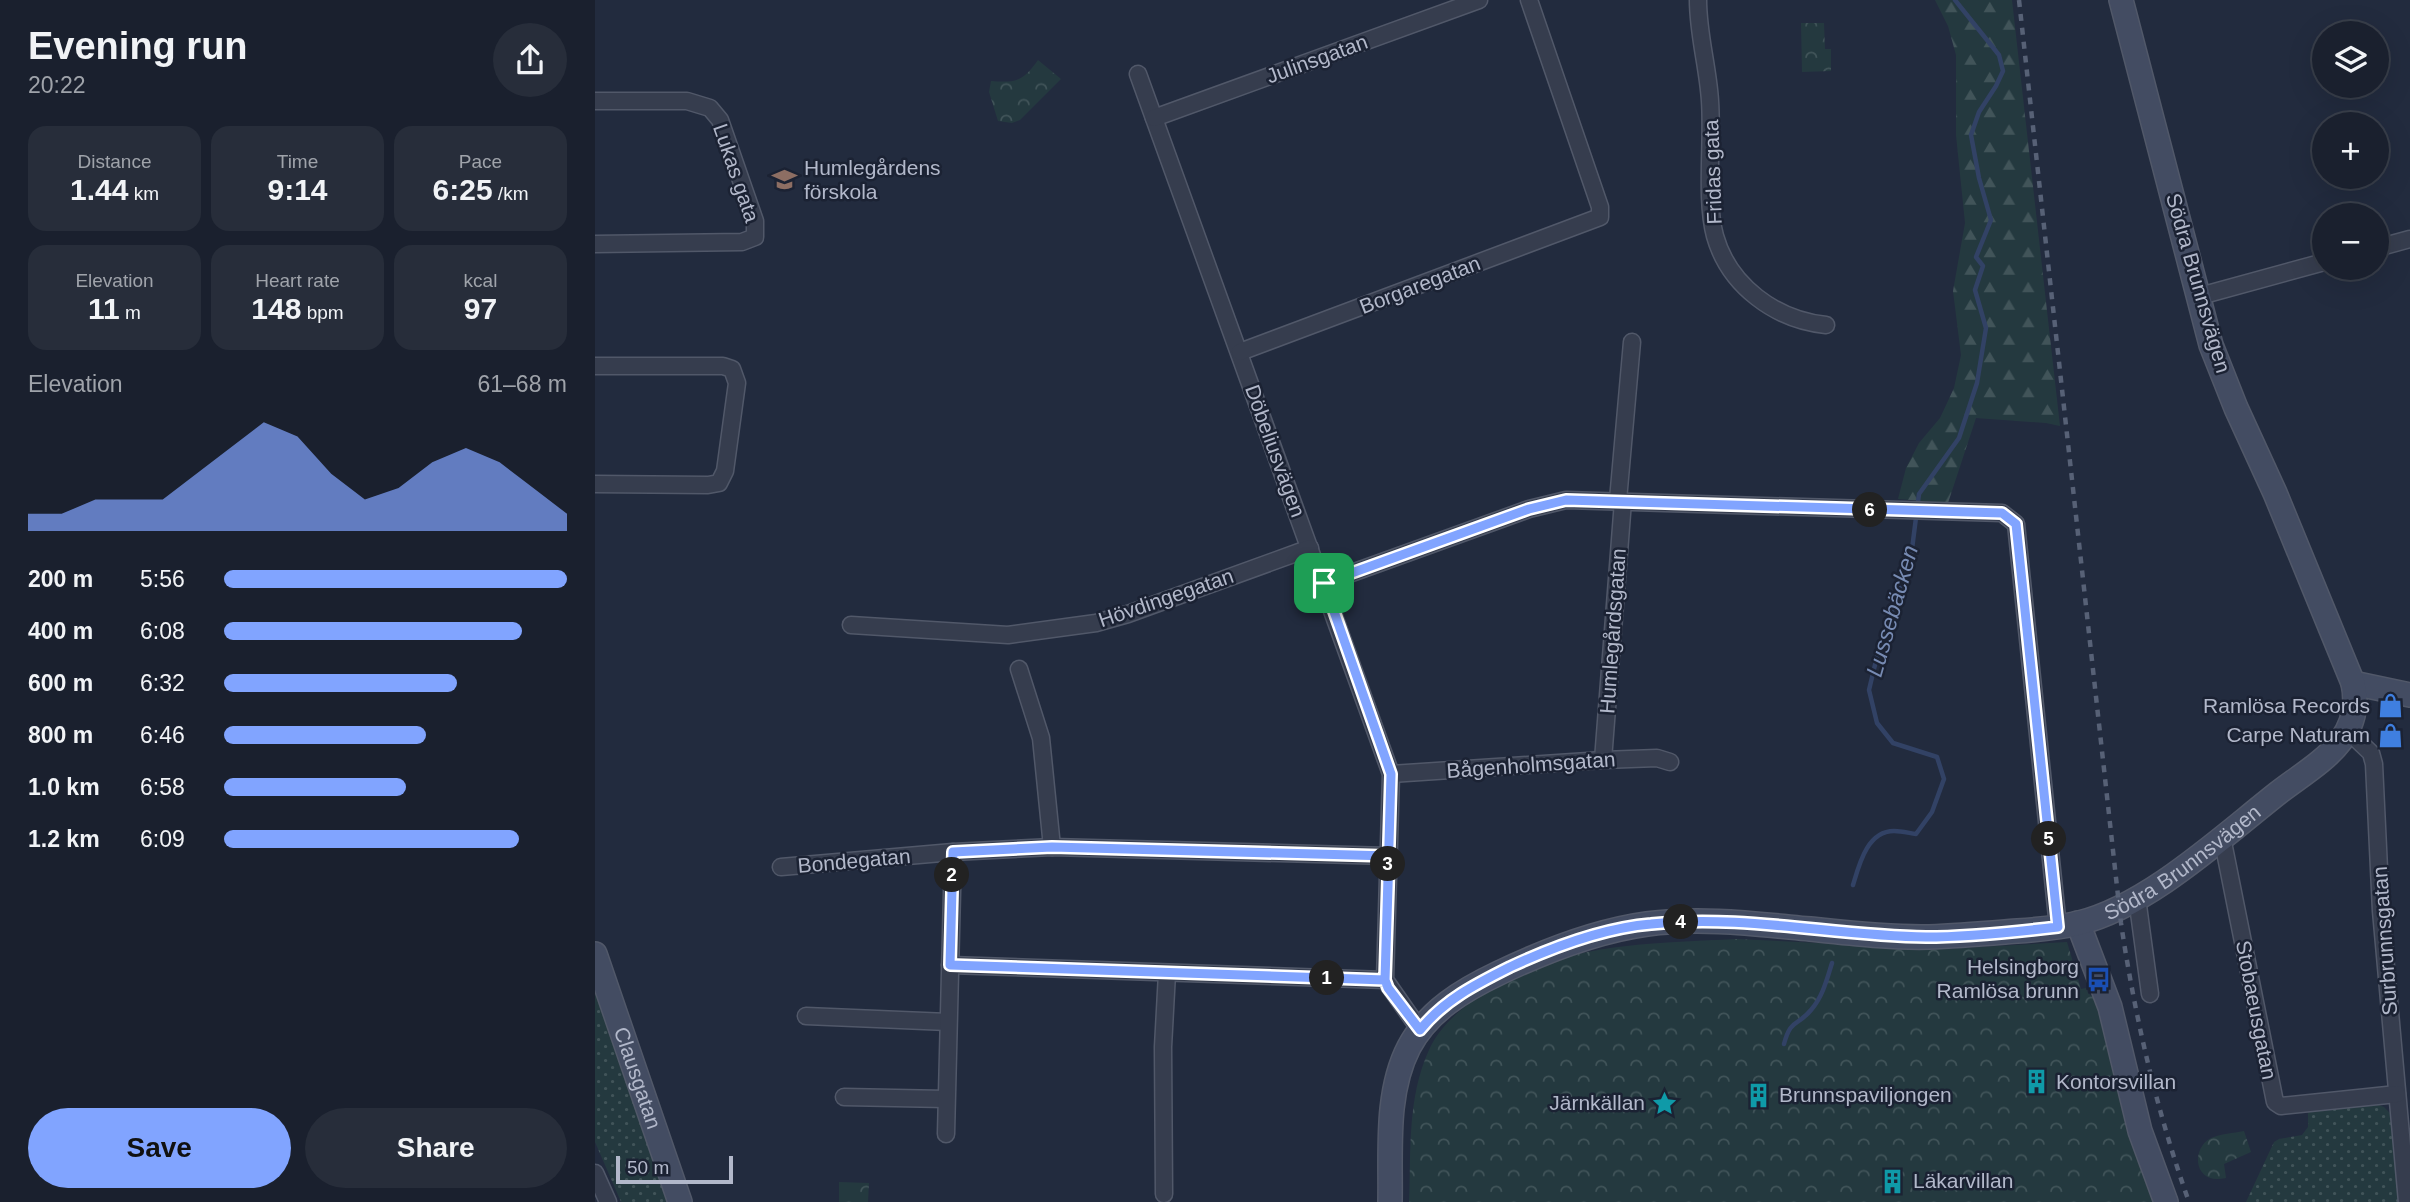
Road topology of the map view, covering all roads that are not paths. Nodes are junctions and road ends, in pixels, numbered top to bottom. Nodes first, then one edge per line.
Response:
1 (1479, 0) edge
2 (1529, 0) edge
3 (1698, 0) edge
4 (2121, 0) edge
5 (1138, 74) dead end
6 (595, 101) edge
7 (1154, 118) junction
8 (2410, 239) edge
9 (595, 244) edge
10 (2389, 245) edge
11 (2312, 265) edge
12 (2200, 296) junction
13 (1826, 325) dead end
14 (1632, 342) dead end
15 (1240, 352) junction
16 (595, 366) edge
17 (595, 484) edge
18 (1620, 501) junction
19 (1310, 548) junction
20 (1324, 583) junction
21 (851, 625) dead end
22 (1019, 669) dead end
23 (2353, 683) junction
24 (2410, 695) edge
25 (2349, 732) junction
26 (1603, 760) junction
27 (1670, 762) dead end
28 (1391, 774) junction
29 (2222, 836) junction
30 (1052, 847) junction
31 (953, 852) junction
32 (1389, 856) junction
33 (781, 867) dead end
34 (2137, 898) junction
35 (2068, 925) junction
36 (595, 954) edge
37 (950, 965) junction
38 (1167, 972) junction
39 (1385, 980) junction
40 (2150, 994) dead end
41 (806, 1016) dead end
42 (948, 1022) junction
43 (1420, 1030) junction
44 (2403, 1072) edge
45 (2397, 1094) junction
46 (844, 1097) dead end
47 (946, 1099) junction
48 (946, 1134) dead end
49 (595, 1173) edge
50 (1164, 1194) dead end
51 (608, 1202) edge
52 (680, 1202) edge
53 (1390, 1202) edge
54 (2167, 1202) edge
55 (2407, 1202) edge

1 - 7 street, Julinsgatan
2 - 15 street, Borgaregatan
3 - 13 street, Fridas gata
4 - 12 street, Södra Brunnsvägen
5 - 7 street, Döbeliusvägen
6 - 9 street, Lukas gata
7 - 15 street, Döbeliusvägen
8 - 10 street
11 - 12 street
12 - 23 street, Södra Brunnsvägen
14 - 18 street, Humlegårdsgatan
15 - 19 street, Döbeliusvägen
16 - 17 street
18 - 20 street
18 - 26 street, Humlegårdsgatan
18 - 35 street
19 - 20 street, Döbeliusvägen
19 - 21 street, Hövdingegatan
20 - 28 street, Döbeliusvägen
22 - 30 street
23 - 24 street
23 - 25 street, Södra Brunnsvägen
25 - 29 street, Södra Brunnsvägen
25 - 44 street, Surbrunnsgatan
26 - 27 street, Bågenholmsgatan
26 - 28 street, Bågenholmsgatan
28 - 32 street, Döbeliusvägen
29 - 34 street, Södra Brunnsvägen
29 - 45 street, Stobaeusgatan
30 - 31 street, Bondegatan
30 - 32 street, Bondegatan
31 - 33 street, Bondegatan
31 - 37 street
32 - 39 street, Döbeliusvägen
34 - 35 street, Södra Brunnsvägen
34 - 40 street
35 - 43 street, Södra Brunnsvägen
35 - 54 street
36 - 52 street, Clausgatan
37 - 38 street
37 - 42 street
38 - 39 street
38 - 50 street
39 - 43 street
41 - 42 street
42 - 47 street
43 - 53 street, Södra Brunnsvägen
44 - 45 street, Surbrunnsgatan
45 - 55 street, Surbrunnsgatan
46 - 47 street
47 - 48 street
49 - 51 street

